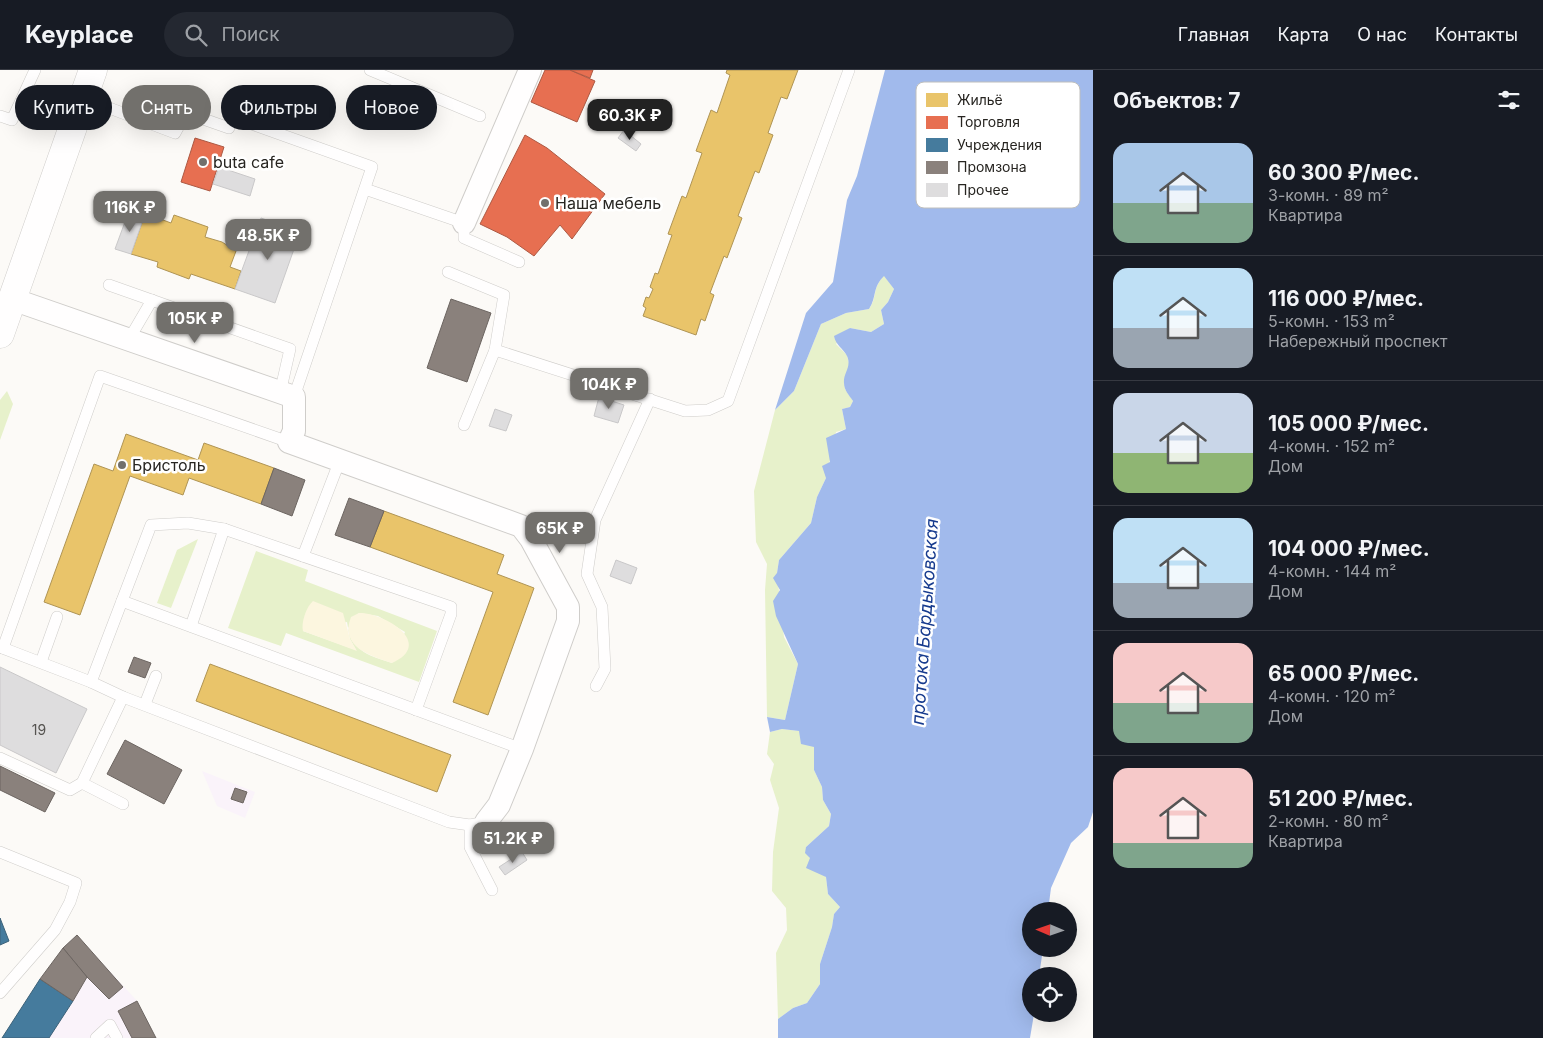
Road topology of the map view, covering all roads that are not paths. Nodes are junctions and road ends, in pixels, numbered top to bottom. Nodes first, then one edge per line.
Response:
1 (35, 70) edge
2 (93, 70) edge
3 (370, 70) edge
4 (530, 70) edge
5 (849, 70) edge
6 (88, 85) edge
7 (112, 109) edge
8 (0, 116) edge
9 (480, 116) dead end
10 (221, 126) edge
11 (71, 130) edge
12 (269, 130) edge
13 (365, 189) junction
14 (464, 223) junction
15 (519, 262) dead end
16 (448, 272) dead end
17 (109, 285) dead end
18 (6, 297) edge
19 (152, 300) junction
20 (0, 334) edge
21 (128, 341) junction
22 (496, 350) junction
23 (287, 395) junction
24 (650, 399) junction
25 (464, 425) dead end
26 (289, 442) junction
27 (340, 460) junction
28 (224, 528) junction
29 (303, 556) junction
30 (122, 601) junction
31 (57, 616) dead end
32 (191, 626) junction
33 (2, 647) edge
34 (41, 662) junction
35 (156, 676) dead end
36 (91, 682) junction
37 (596, 686) dead end
38 (123, 697) junction
39 (145, 704) junction
40 (416, 710) junction
41 (522, 749) junction
42 (0, 758) edge
43 (82, 783) junction
44 (123, 804) dead end
45 (478, 824) junction
46 (0, 852) edge
47 (492, 890) dead end
48 (0, 993) edge
49 (96, 1038) edge
50 (117, 1038) edge

1 - 8 lane
2 - 6 main road
3 - 9 lane
4 - 14 street
5 - 24 lane
7 - 10 lane
11 - 18 main road
12 - 13 lane
13 - 14 lane
13 - 23 lane
14 - 15 lane
16 - 22 lane
17 - 19 lane
18 - 20 main road
18 - 21 street
19 - 21 lane
19 - 23 lane
21 - 23 street
22 - 24 lane
22 - 25 lane
23 - 26 street
24 - 37 lane
26 - 27 street
26 - 33 lane
27 - 29 lane
27 - 41 street
28 - 29 lane
28 - 30 lane
28 - 32 lane
29 - 40 lane
30 - 32 lane
30 - 36 lane
31 - 34 lane
32 - 40 lane
33 - 34 lane
34 - 36 lane
35 - 39 lane
36 - 38 lane
38 - 39 lane
38 - 43 lane
39 - 45 lane
40 - 41 lane
41 - 45 street
42 - 43 lane
43 - 44 lane
45 - 47 lane
46 - 48 lane
49 - 50 lane

